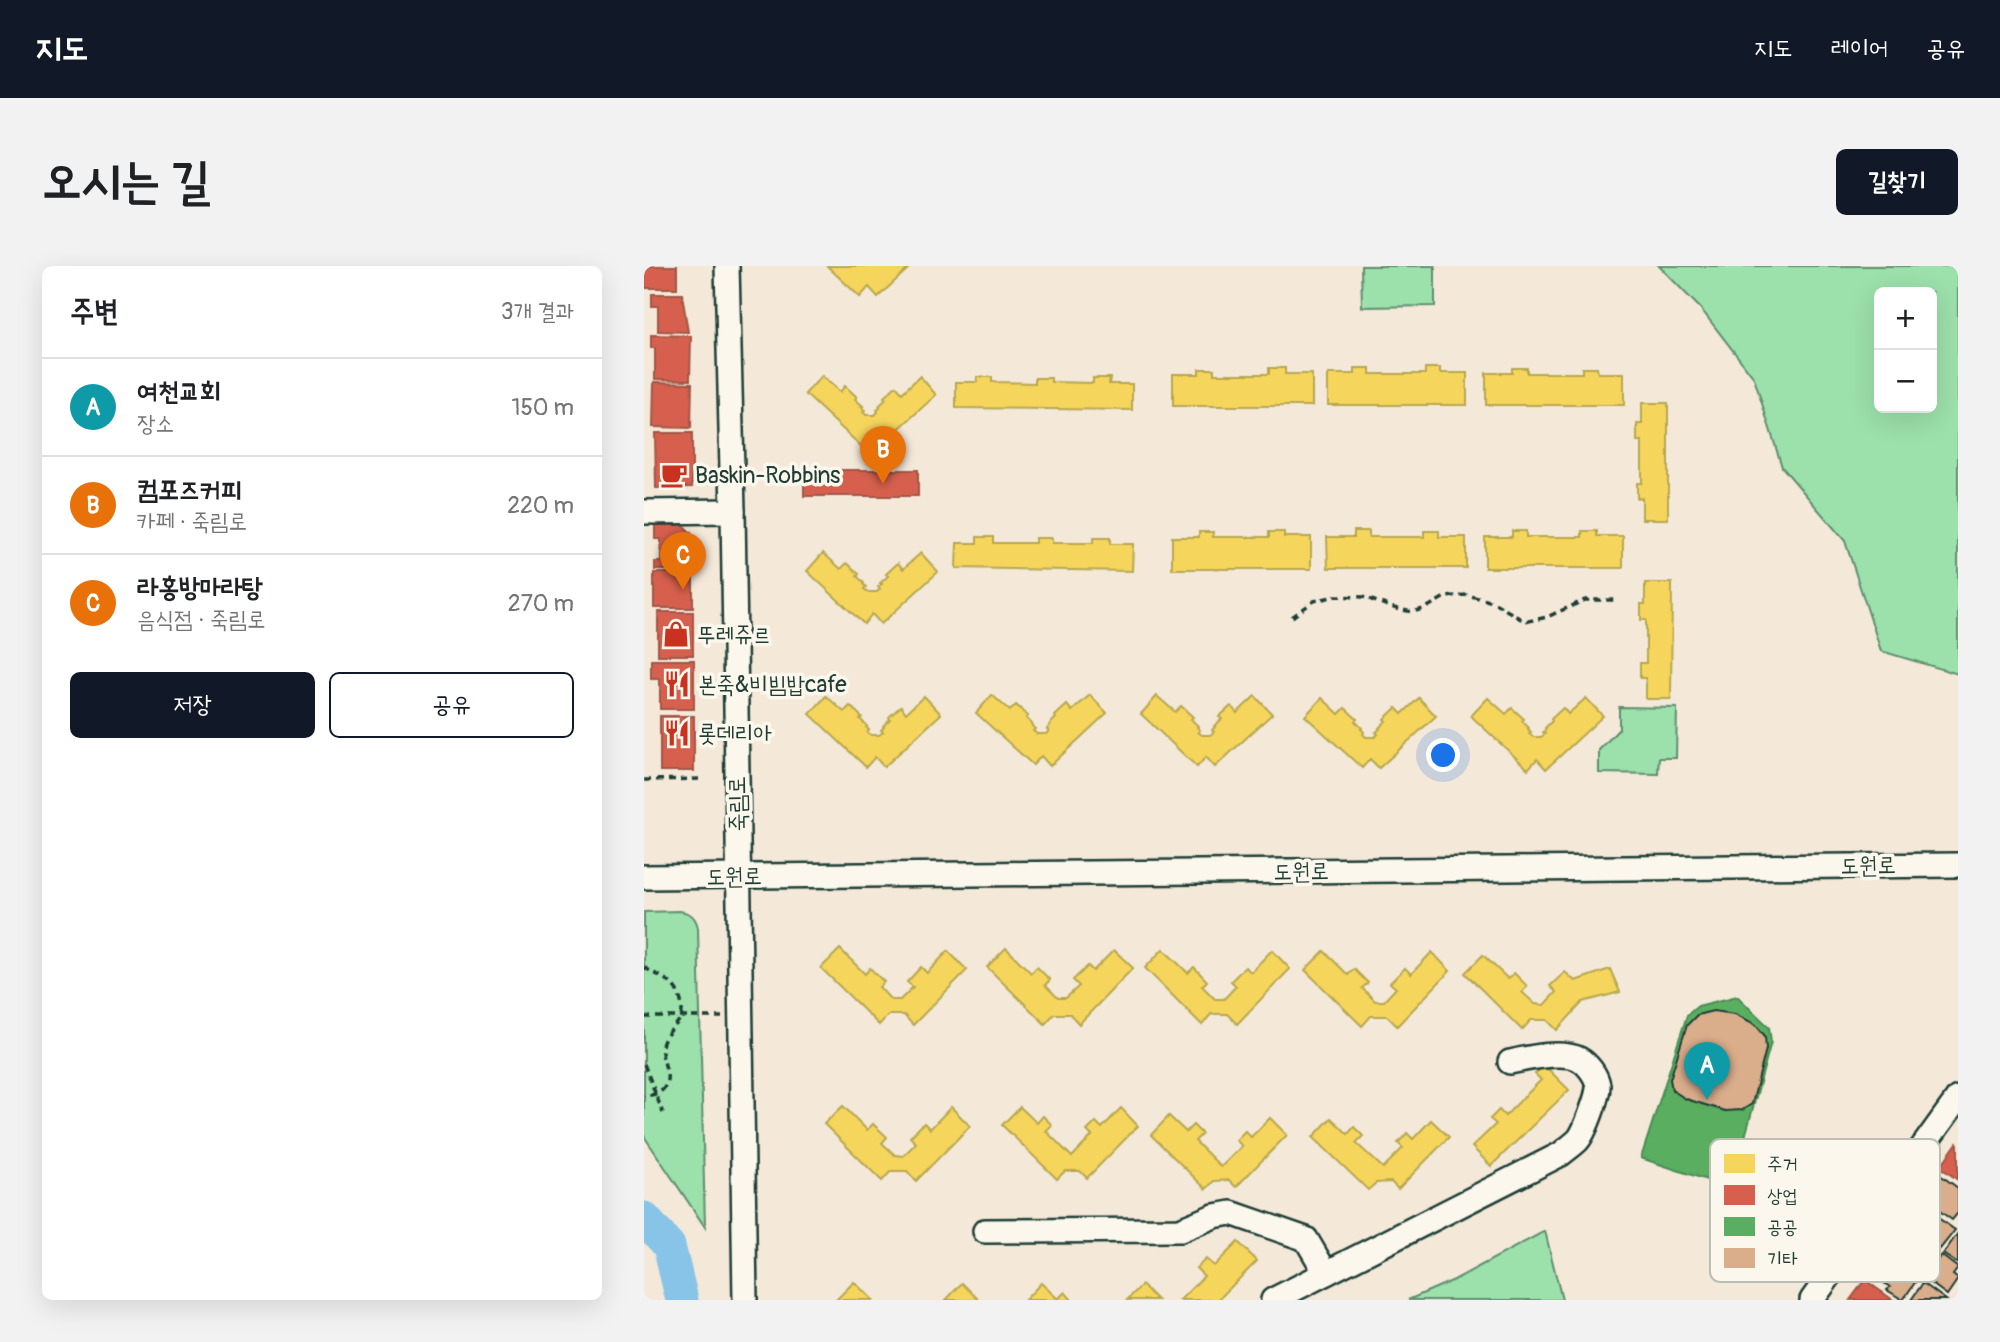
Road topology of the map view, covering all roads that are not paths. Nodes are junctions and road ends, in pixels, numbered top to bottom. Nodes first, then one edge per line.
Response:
1 (727, 266) edge
2 (733, 511) junction
3 (644, 512) edge
4 (1958, 865) edge
5 (738, 876) junction
6 (644, 877) edge
7 (1510, 1062) dead end
8 (1958, 1098) edge
9 (1928, 1139) edge
10 (985, 1231) dead end
11 (1326, 1273) junction
12 (1825, 1282) edge
13 (746, 1300) edge
14 (1273, 1300) edge
15 (1812, 1300) edge

1 - 2 street, 죽림로
2 - 3 street
2 - 5 street, 죽림로
4 - 5 street, 도원로
5 - 6 street, 도원로
5 - 13 street, 죽림로
7 - 11 street
8 - 9 street
10 - 11 street
11 - 14 street
12 - 15 street

